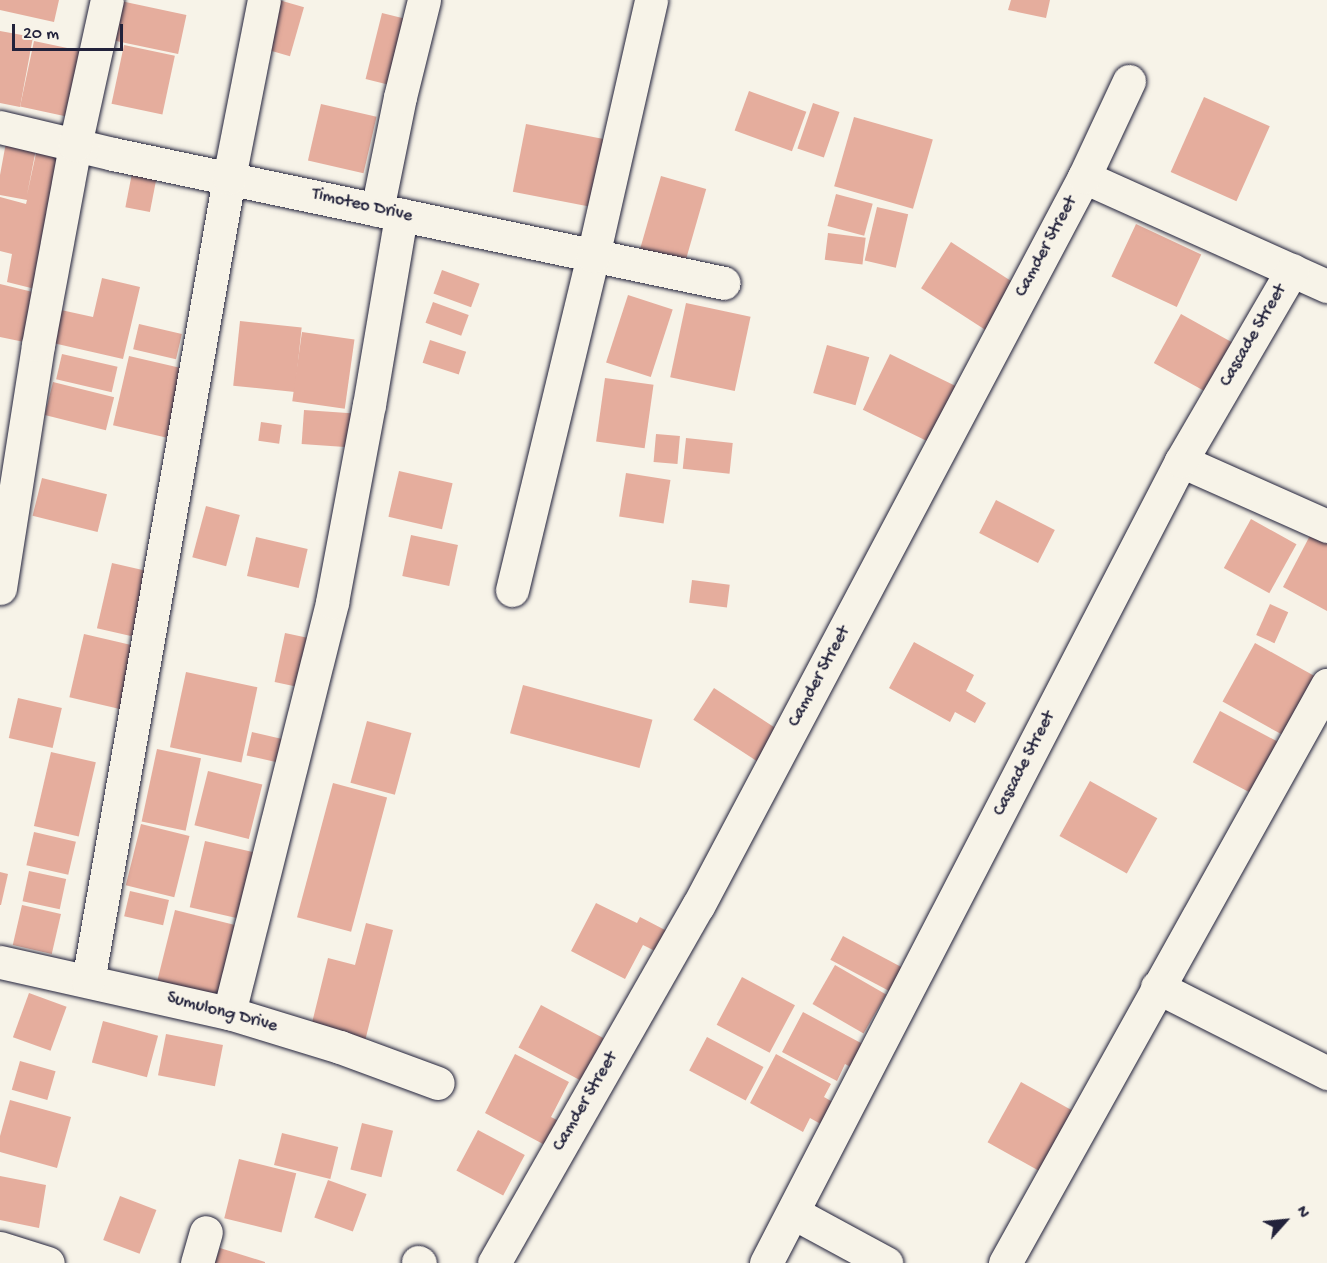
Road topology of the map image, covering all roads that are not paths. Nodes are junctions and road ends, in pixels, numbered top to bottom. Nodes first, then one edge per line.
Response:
1 (107, 0) edge
2 (264, 0) edge
3 (424, 0) edge
4 (651, 0) edge
5 (1129, 81) dead end
6 (0, 128) edge
7 (75, 145) junction
8 (1084, 177) junction
9 (229, 178) junction
10 (389, 212) junction
11 (593, 256) junction
12 (1292, 270) junction
13 (724, 283) dead end
14 (1327, 286) edge
15 (1181, 460) junction
16 (1327, 526) edge
17 (0, 588) edge
18 (512, 590) dead end
19 (1327, 685) edge
20 (0, 962) edge
21 (88, 981) junction
22 (1157, 987) junction
23 (229, 1013) junction
24 (1327, 1073) edge
25 (438, 1083) dead end
26 (794, 1213) junction
27 (0, 1248) edge
28 (48, 1263) edge
29 (494, 1263) edge
30 (766, 1263) edge
31 (886, 1263) edge
32 (1005, 1263) edge

1 - 7 street
2 - 9 street
3 - 10 street
4 - 11 street
5 - 8 street, Camder Street
6 - 7 street, Timoteo Drive
7 - 9 street, Timoteo Drive
7 - 17 street
8 - 12 street
8 - 29 street, Camder Street
9 - 10 street, Timoteo Drive
9 - 21 street
10 - 11 street, Timoteo Drive
10 - 23 street
11 - 13 street, Timoteo Drive
11 - 18 street
12 - 14 street
12 - 15 street, Cascade Street
15 - 16 street
15 - 26 street, Cascade Street
19 - 22 street
20 - 21 street, Sumulong Drive
21 - 23 street, Sumulong Drive
22 - 24 street
22 - 32 street
23 - 25 street, Sumulong Drive
26 - 30 street, Cascade Street
26 - 31 street
27 - 28 street

